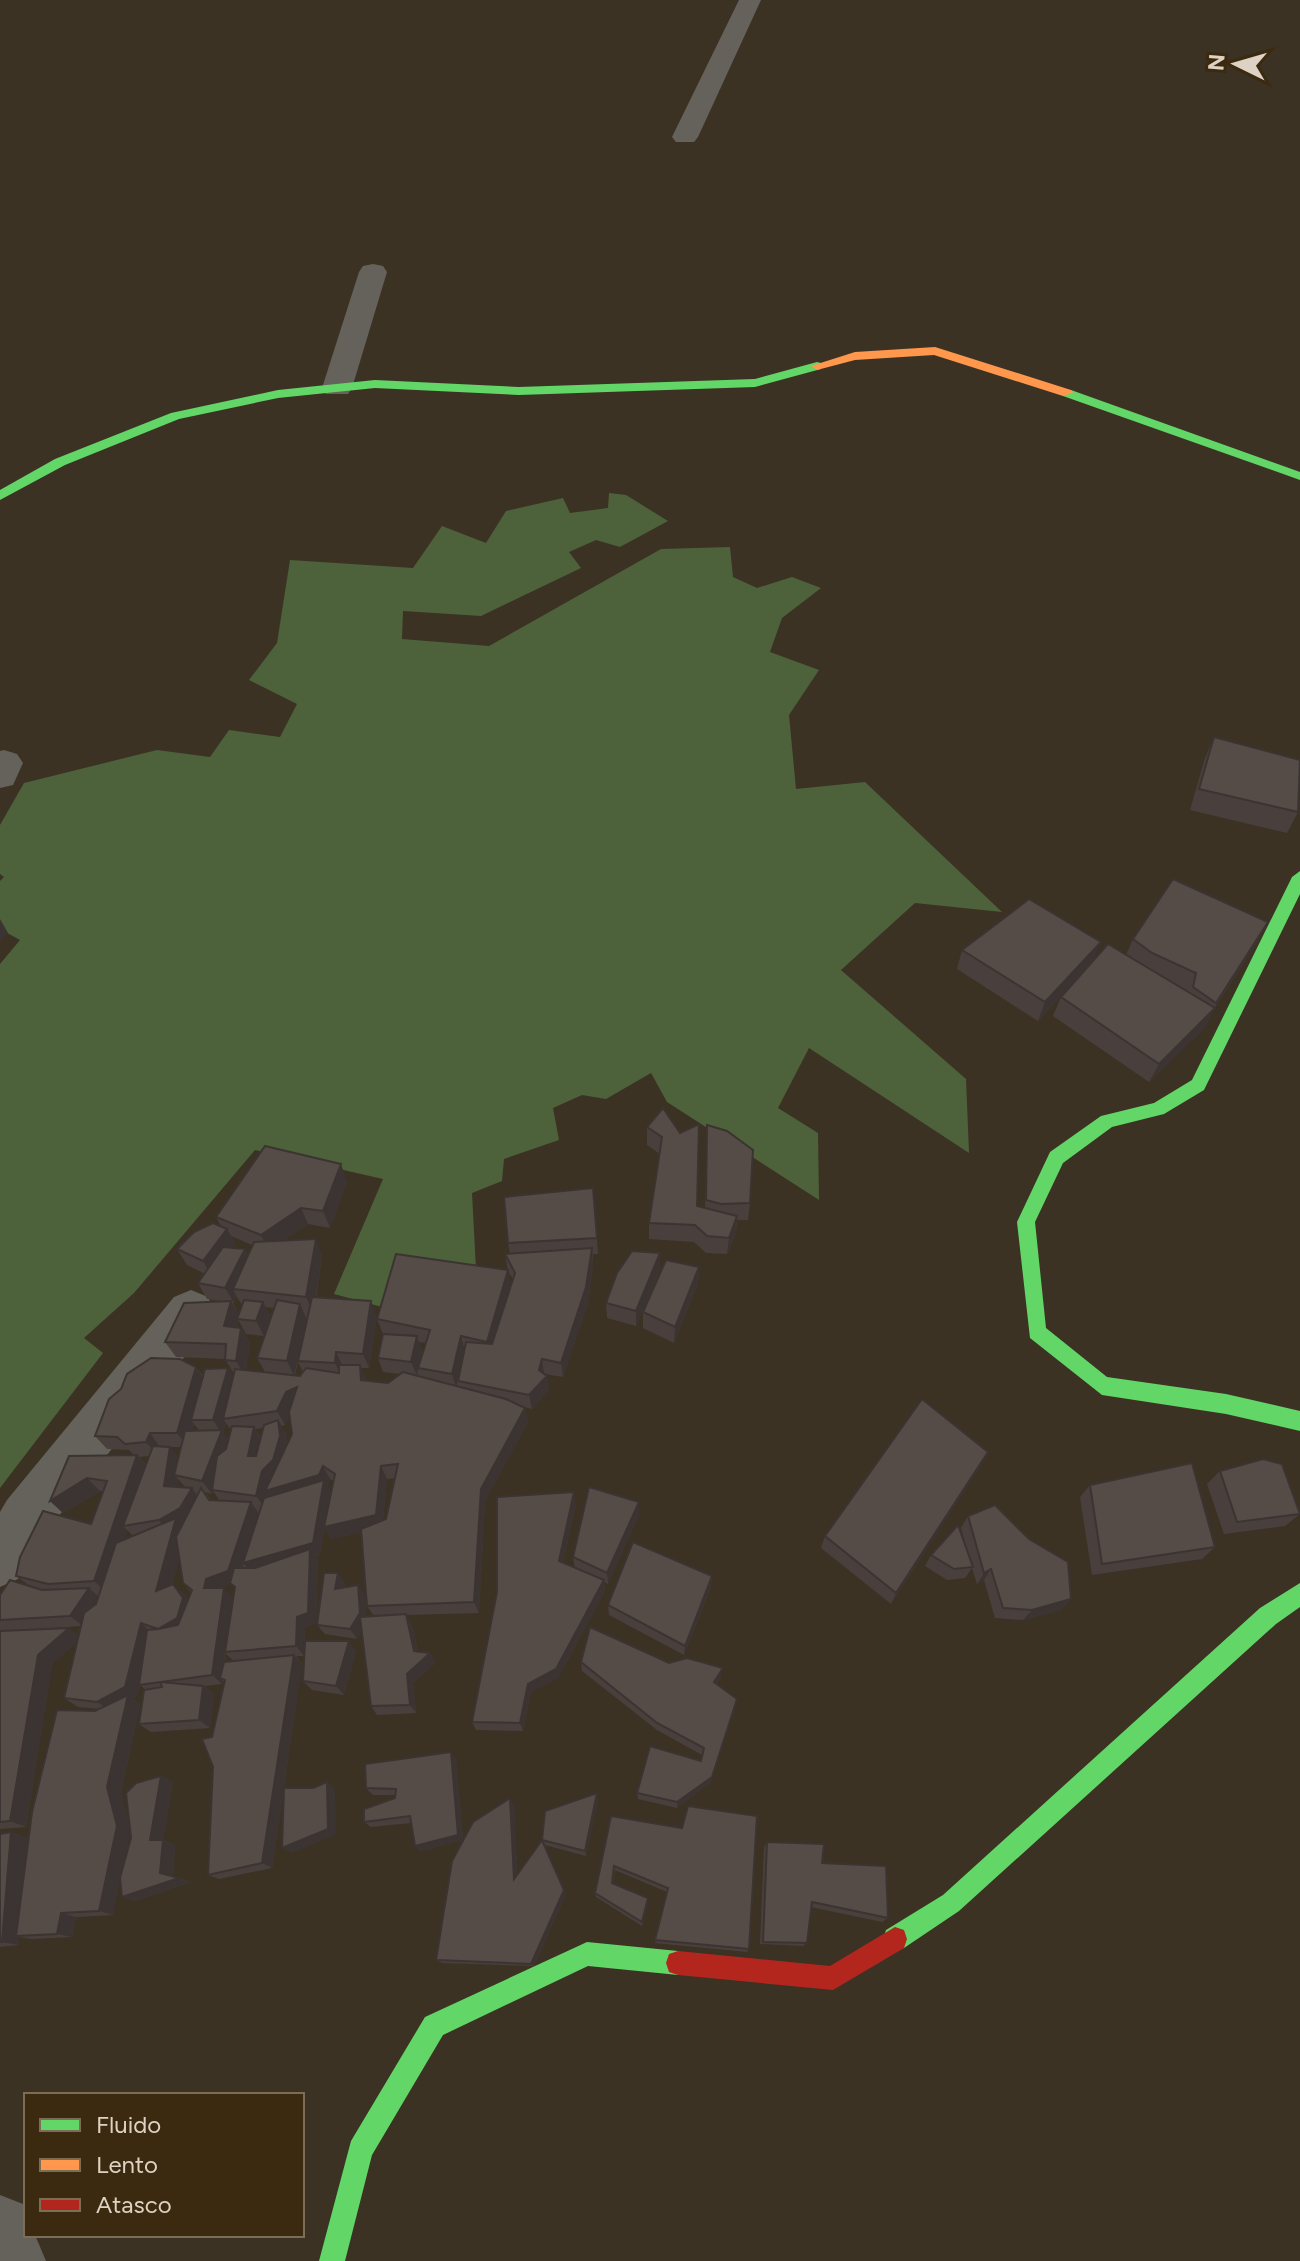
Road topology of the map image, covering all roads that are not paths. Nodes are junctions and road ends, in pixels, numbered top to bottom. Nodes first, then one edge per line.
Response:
1 (750, 0) edge
2 (685, 137) dead end
3 (373, 272) dead end
4 (337, 388) junction
5 (1300, 476) edge
6 (0, 496) edge
7 (1300, 877) edge
8 (191, 1312) edge
9 (1300, 1421) edge
10 (0, 1561) edge
11 (1300, 1594) edge
12 (0, 2227) edge
13 (13, 2261) edge
14 (332, 2261) edge

1 - 2 street
3 - 4 street
4 - 5 street
4 - 6 street
7 - 9 street
8 - 10 street
11 - 14 street
12 - 13 street

